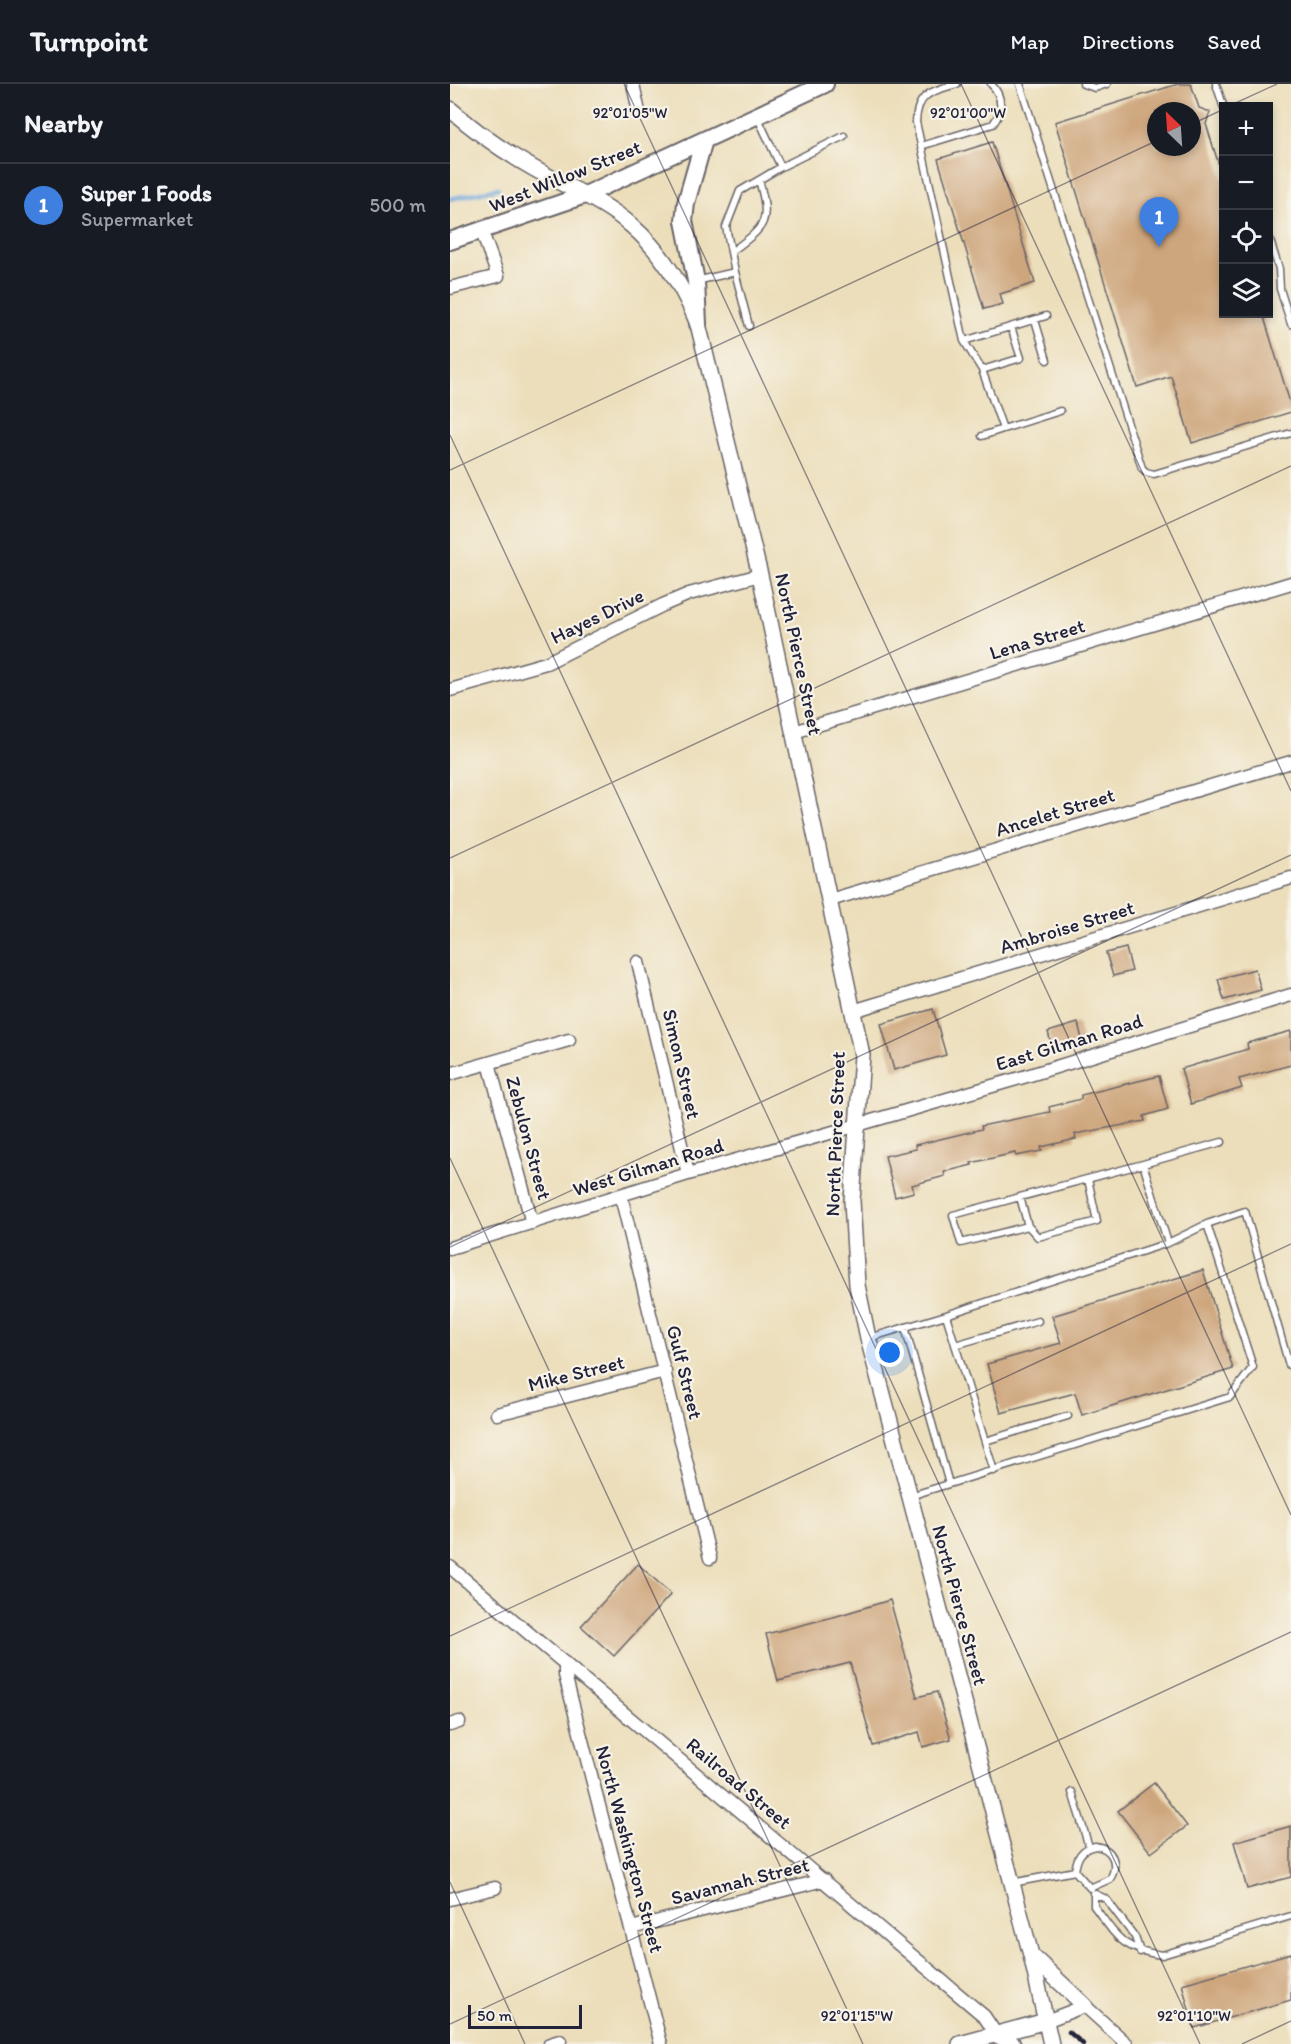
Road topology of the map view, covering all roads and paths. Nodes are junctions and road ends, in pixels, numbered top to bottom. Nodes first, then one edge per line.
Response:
1 (633, 84) edge
2 (957, 84) edge
3 (991, 84) edge
4 (1020, 84) edge
5 (1083, 84) edge
6 (1107, 84) edge
7 (1216, 84) edge
8 (821, 85) edge
9 (1222, 102) edge
10 (450, 109) edge
11 (639, 112) dead end
12 (756, 116) junction
13 (844, 136) dead end
14 (704, 140) junction
15 (921, 146) junction
16 (781, 167) junction
17 (759, 180) junction
18 (585, 195) junction
19 (482, 232) junction
20 (450, 242) edge
21 (1273, 248) edge
22 (731, 252) junction
23 (735, 272) junction
24 (696, 281) junction
25 (450, 288) edge
26 (1046, 316) dead end
27 (1035, 320) junction
28 (698, 324) junction
29 (1291, 324) edge
30 (749, 326) dead end
31 (1011, 327) junction
32 (964, 341) junction
33 (1047, 360) dead end
34 (982, 370) junction
35 (1060, 411) dead end
36 (1003, 429) junction
37 (1291, 434) edge
38 (982, 436) dead end
39 (760, 574) junction
40 (1291, 583) edge
41 (450, 690) edge
42 (794, 732) junction
43 (1291, 762) edge
44 (1291, 878) edge
45 (830, 900) junction
46 (638, 962) dead end
47 (1291, 995) edge
48 (853, 1011) junction
49 (569, 1040) dead end
50 (489, 1063) junction
51 (450, 1074) edge
52 (857, 1124) junction
53 (1222, 1142) dead end
54 (1143, 1164) junction
55 (688, 1174) junction
56 (1088, 1179) junction
57 (621, 1196) junction
58 (1020, 1197) junction
59 (532, 1223) junction
60 (1207, 1224) junction
61 (1028, 1226) junction
62 (1168, 1243) junction
63 (450, 1248) edge
64 (946, 1315) junction
65 (1038, 1321) dead end
66 (905, 1327) junction
67 (868, 1338) junction
68 (956, 1346) junction
69 (1289, 1365) dead end
70 (664, 1371) junction
71 (497, 1414) dead end
72 (1068, 1416) dead end
73 (985, 1441) junction
74 (994, 1471) junction
75 (949, 1484) junction
76 (910, 1496) junction
77 (710, 1558) dead end
78 (450, 1567) edge
79 (565, 1664) junction
80 (1072, 1792) dead end
81 (1089, 1847) junction
82 (1075, 1871) junction
83 (824, 1880) junction
84 (1012, 1883) junction
85 (495, 1888) dead end
86 (1092, 1891) junction
87 (450, 1899) edge
88 (1291, 1916) edge
89 (631, 1928) junction
90 (1140, 1952) junction
91 (1031, 1954) junction
92 (1085, 2006) junction
93 (1046, 2021) junction
94 (996, 2034) junction
95 (661, 2044) edge
96 (960, 2044) edge
97 (1013, 2044) edge
98 (1051, 2044) edge
99 (1127, 2044) edge

1 - 11 street
2 - 15 lane
3 - 15 lane
4 - 37 lane
5 - 6 lane
7 - 9 lane
8 - 12 main road, West Willow Street
10 - 18 street, North Pierce Street
12 - 14 main road, West Willow Street
12 - 16 lane
13 - 16 lane
14 - 18 main road, West Willow Street
14 - 24 main road
15 - 32 lane
16 - 17 lane
17 - 22 lane
17 - 22 lane
18 - 19 main road, West Willow Street
18 - 28 street, North Pierce Street
19 - 20 main road, West Willow Street
19 - 25 street
21 - 29 lane
22 - 23 lane
23 - 24 lane
23 - 30 lane
24 - 28 main road
26 - 27 lane
27 - 31 lane
27 - 33 lane
28 - 39 street, North Pierce Street
31 - 32 lane
31 - 34 lane
32 - 34 lane
34 - 36 lane
35 - 36 lane
36 - 38 lane
39 - 41 street, Hayes Drive
39 - 42 street, North Pierce Street
40 - 42 street, Lena Street
42 - 45 street, North Pierce Street
43 - 45 street, Ancelet Street
44 - 48 street, Ambroise Street
45 - 48 street, North Pierce Street
46 - 55 street, Simon Street
47 - 52 street, East Gilman Road
48 - 52 street, North Pierce Street
49 - 50 street
50 - 51 street
50 - 59 street, Zebulon Street
52 - 55 street, West Gilman Road
52 - 67 street, North Pierce Street
53 - 54 lane
54 - 56 lane
54 - 62 lane
55 - 57 street, West Gilman Road
56 - 58 lane
56 - 61 lane
57 - 59 street, West Gilman Road
57 - 70 street, Gulf Street
58 - 61 lane
58 - 61 lane
59 - 63 street, West Gilman Road
60 - 62 lane
60 - 69 lane
60 - 74 lane
62 - 64 lane
64 - 66 lane
64 - 68 lane
65 - 68 lane
66 - 67 lane
66 - 75 lane
67 - 76 street, North Pierce Street
68 - 73 lane
70 - 71 street, Mike Street
70 - 77 street, Gulf Street
72 - 73 lane
73 - 74 lane
74 - 75 lane
75 - 76 lane
76 - 84 street, North Pierce Street
78 - 79 street, Railroad Street
79 - 83 street, Railroad Street
79 - 89 street, North Washington Street
80 - 81 lane
81 - 82 lane
81 - 86 lane
82 - 84 lane
82 - 86 lane
83 - 89 street, Savannah Street
83 - 94 street, Railroad Street
84 - 91 street, North Pierce Street
85 - 87 street
86 - 90 lane
86 - 90 lane
88 - 90 lane
89 - 95 street, North Washington Street
91 - 92 street
91 - 93 street, North Pierce Street
92 - 93 street
92 - 99 street
93 - 94 street
93 - 98 street, North Pierce Street
94 - 96 street
94 - 97 street

